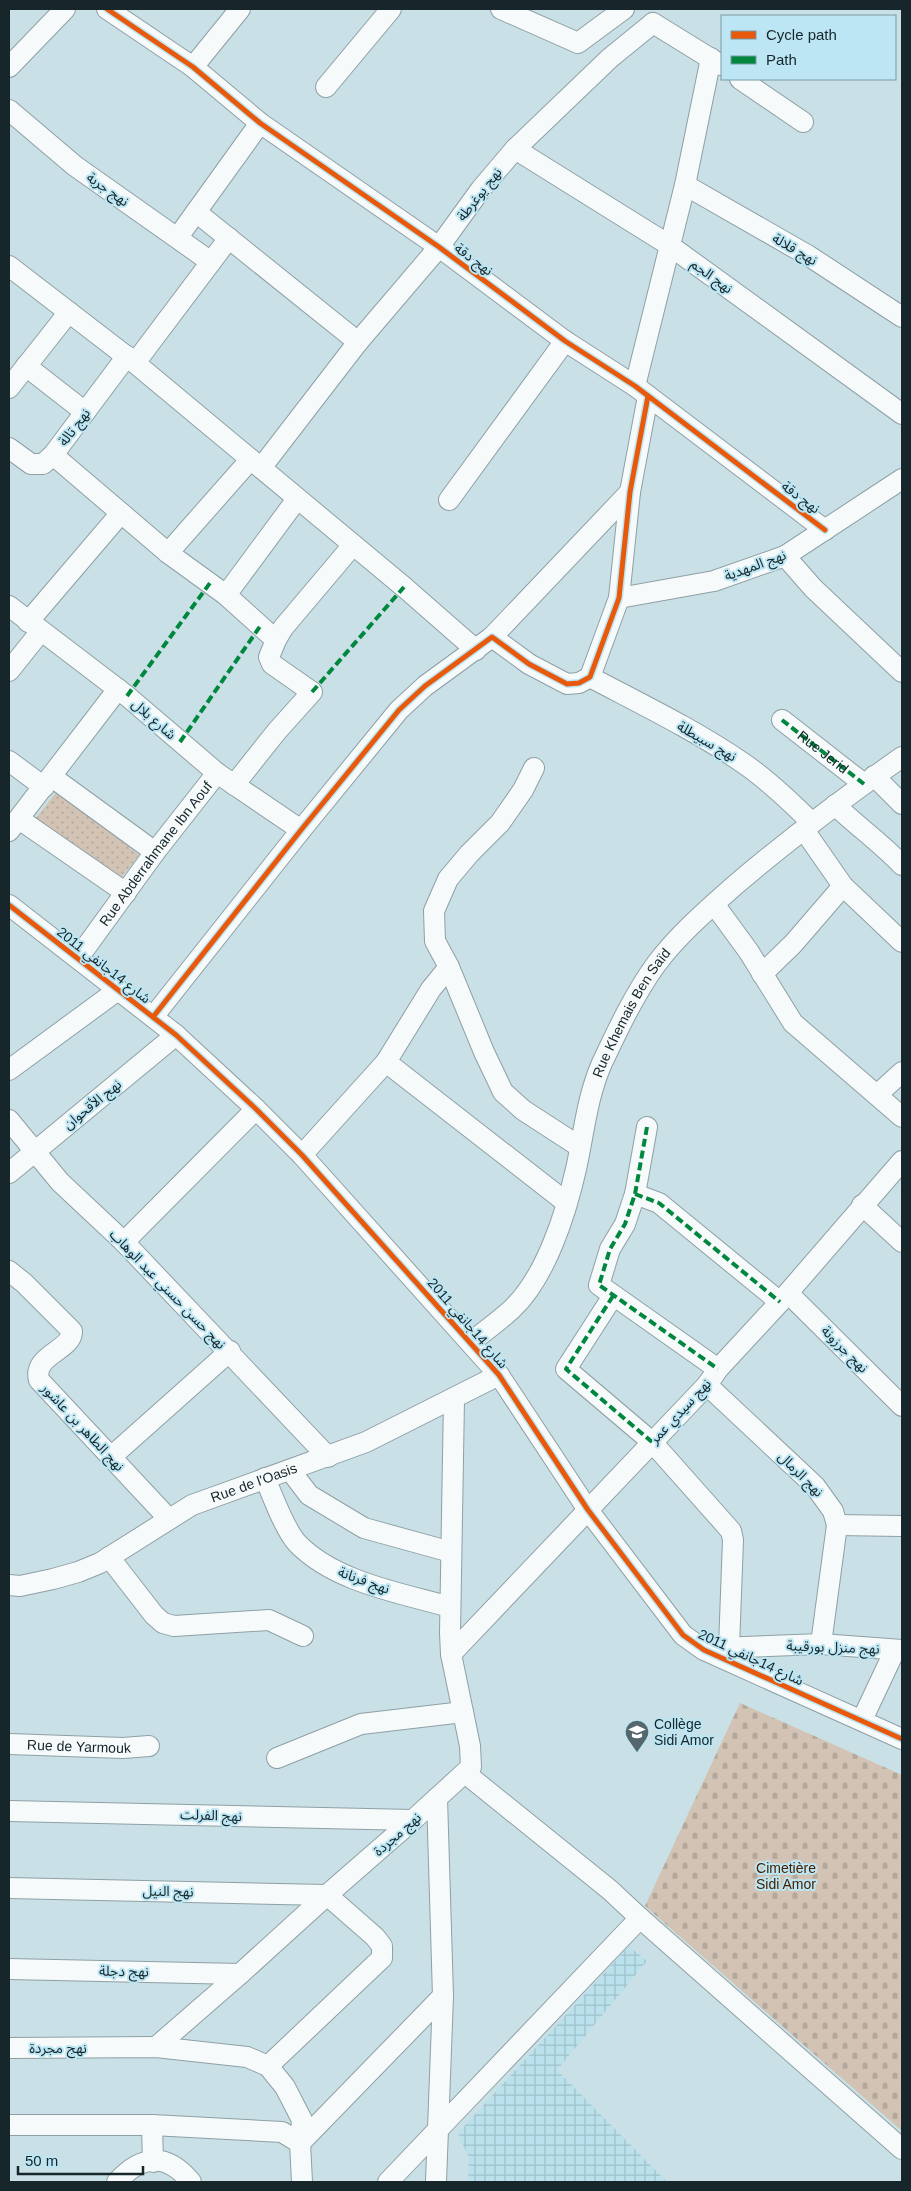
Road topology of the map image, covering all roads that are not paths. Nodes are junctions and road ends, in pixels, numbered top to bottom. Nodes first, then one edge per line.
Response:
1 (65, 9) edge
2 (107, 9) edge
3 (240, 9) edge
4 (391, 9) edge
5 (501, 9) edge
6 (624, 9) edge
7 (649, 16) edge
8 (578, 43) junction
9 (610, 58) junction
10 (717, 62) edge
11 (9, 67) edge
12 (193, 67) junction
13 (741, 80) edge
14 (326, 87) dead end
15 (9, 110) edge
16 (803, 122) dead end
17 (260, 123) junction
18 (515, 149) junction
19 (685, 186) junction
20 (196, 212) junction
21 (178, 237) junction
22 (229, 238) junction
23 (670, 245) junction
24 (439, 247) junction
25 (211, 262) junction
26 (9, 266) edge
27 (69, 312) junction
28 (902, 317) edge
29 (566, 341) junction
30 (358, 342) junction
31 (131, 359) junction
32 (26, 366) junction
33 (9, 388) edge
34 (642, 391) junction
35 (85, 412) junction
36 (902, 414) edge
37 (9, 448) edge
38 (53, 455) junction
39 (255, 464) junction
40 (902, 479) edge
41 (630, 492) junction
42 (298, 499) junction
43 (449, 500) dead end
44 (121, 513) junction
45 (825, 530) junction
46 (353, 545) junction
47 (168, 553) junction
48 (785, 556) junction
49 (226, 595) junction
50 (618, 598) junction
51 (9, 606) edge
52 (34, 626) junction
53 (492, 637) junction
54 (276, 640) junction
55 (476, 650) junction
56 (9, 672) edge
57 (902, 672) edge
58 (590, 677) junction
59 (118, 689) junction
60 (782, 720) dead end
61 (902, 757) edge
62 (9, 762) edge
63 (534, 768) dead end
64 (216, 773) junction
65 (869, 780) junction
66 (48, 782) junction
67 (234, 785) junction
68 (902, 804) edge
69 (835, 805) junction
70 (14, 825) edge
71 (808, 826) junction
72 (301, 830) junction
73 (155, 852) junction
74 (902, 865) edge
75 (843, 886) junction
76 (126, 893) junction
77 (714, 904) junction
78 (9, 905) edge
79 (902, 942) edge
80 (78, 958) junction
81 (449, 967) junction
82 (762, 974) junction
83 (118, 990) junction
84 (153, 1017) junction
85 (176, 1035) junction
86 (386, 1062) junction
87 (9, 1070) edge
88 (902, 1072) edge
89 (878, 1094) junction
90 (256, 1109) junction
91 (902, 1117) edge
92 (9, 1120) edge
93 (647, 1127) dead end
94 (580, 1147) junction
95 (34, 1151) junction
96 (302, 1155) junction
97 (902, 1161) edge
98 (9, 1172) edge
99 (635, 1194) junction
100 (567, 1203) junction
101 (862, 1205) junction
102 (124, 1242) junction
103 (902, 1242) edge
104 (9, 1271) edge
105 (613, 1296) junction
106 (784, 1298) junction
107 (471, 1342) junction
108 (230, 1351) junction
109 (499, 1375) junction
110 (712, 1377) junction
111 (454, 1400) junction
112 (902, 1406) edge
113 (652, 1442) junction
114 (110, 1457) junction
115 (328, 1457) junction
116 (290, 1470) junction
117 (265, 1478) junction
118 (588, 1510) junction
119 (168, 1518) junction
120 (837, 1525) junction
121 (902, 1526) edge
122 (451, 1552) junction
123 (109, 1557) junction
124 (9, 1585) edge
125 (450, 1607) junction
126 (303, 1636) dead end
127 (821, 1644) junction
128 (729, 1647) junction
129 (704, 1650) junction
130 (899, 1650) edge
131 (452, 1654) junction
132 (463, 1712) junction
133 (862, 1720) junction
134 (902, 1739) edge
135 (9, 1744) edge
136 (149, 1746) dead end
137 (277, 1758) dead end
138 (465, 1773) junction
139 (437, 1798) junction
140 (9, 1811) edge
141 (413, 1820) junction
142 (9, 1888) edge
143 (326, 1894) junction
144 (640, 1918) junction
145 (9, 1969) edge
146 (240, 1974) junction
147 (443, 1996) junction
148 (9, 2048) edge
149 (156, 2048) junction
150 (268, 2066) junction
151 (9, 2125) edge
152 (152, 2125) junction
153 (438, 2131) junction
154 (300, 2143) junction
155 (902, 2149) edge
156 (153, 2162) junction
157 (117, 2182) edge
158 (191, 2182) edge
159 (302, 2182) edge
160 (388, 2182) edge
161 (436, 2182) edge

1 - 11 street
2 - 12 street, نهج دقة
3 - 12 street
4 - 14 street
5 - 8 street
6 - 8 street
7 - 9 street, نهج يوغرطة
7 - 10 street
8 - 9 street
9 - 18 street, نهج يوغرطة
10 - 19 street
12 - 17 street, نهج دقة
13 - 16 street
15 - 21 street, نهج جربة
17 - 20 street
17 - 24 street, نهج دقة
18 - 23 street, نهج الجم
18 - 24 street, نهج يوغرطة
19 - 23 street
19 - 28 street, نهج قلالة
20 - 21 street
20 - 22 street
21 - 25 street, نهج جربة
22 - 25 street, نهج تالة
22 - 30 street
23 - 34 street
23 - 36 street, نهج الجم
24 - 29 street, نهج دقة
24 - 30 street, نهج يوغرطة
25 - 31 street, نهج تالة
26 - 27 street
27 - 31 street
27 - 32 street
29 - 34 street, نهج دقة
29 - 43 street
30 - 39 street, نهج يوغرطة
31 - 35 street, نهج تالة
31 - 39 street
32 - 33 street
32 - 35 street
34 - 41 street
34 - 45 street, نهج دقة
35 - 38 street, نهج تالة
37 - 38 street, نهج تالة
38 - 44 street
39 - 42 street
39 - 47 street, نهج يوغرطة
40 - 45 street, نهج المهدية
41 - 50 street
41 - 53 street
42 - 46 street
42 - 49 street
44 - 47 street
44 - 52 street
45 - 48 street, نهج المهدية
46 - 54 street
46 - 55 street
47 - 49 street
48 - 50 street, نهج المهدية
48 - 57 street
49 - 54 street
50 - 58 street
51 - 52 street, شارع بلال
52 - 56 street
52 - 59 street, شارع بلال
53 - 55 street
53 - 58 street
54 - 67 street
55 - 72 street
58 - 71 street, نهج سبيطلة
59 - 64 street, شارع بلال
59 - 66 street
60 - 65 street, Rue Jerid
61 - 65 street, Rue Khemais Ben Saïd
62 - 66 street
63 - 81 street
64 - 67 street, شارع بلال
64 - 73 street, Rue Abderrahmane Ibn Aouf
65 - 68 street, Rue Jerid
65 - 69 street, Rue Khemais Ben Saïd
66 - 70 street
66 - 73 street
67 - 72 street, شارع بلال
69 - 71 street, Rue Khemais Ben Saïd
69 - 74 street
70 - 76 street
71 - 75 street, نهج سبيطلة
71 - 77 street, Rue Khemais Ben Saïd
72 - 84 street
73 - 76 street, Rue Abderrahmane Ibn Aouf
75 - 79 street, نهج سبيطلة
75 - 82 street
76 - 80 street, Rue Abderrahmane Ibn Aouf
77 - 82 street
77 - 94 street, Rue Khemais Ben Saïd
78 - 80 street, شارع 14جانفي 2011
80 - 83 street, شارع 14جانفي 2011
81 - 86 street
81 - 94 street
82 - 89 street
83 - 84 street, شارع 14جانفي 2011
83 - 87 street
84 - 85 street, شارع 14جانفي 2011
85 - 90 street, شارع 14جانفي 2011
85 - 95 street, نهج الأقحوان
86 - 96 street
86 - 100 street
88 - 89 street
89 - 91 street
90 - 96 street, شارع 14جانفي 2011
90 - 102 street
92 - 95 street, نهج حسن حسني عبد الوهاب
93 - 99 street
94 - 100 street, Rue Khemais Ben Saïd
95 - 98 street, نهج الأقحوان
95 - 102 street, نهج حسن حسني عبد الوهاب
96 - 107 street, شارع 14جانفي 2011
97 - 101 street, نهج سيدي عمر
99 - 105 street
99 - 106 street, نهج جرزونة
100 - 107 street, Rue Khemais Ben Saïd
101 - 103 street
101 - 106 street, نهج سيدي عمر
102 - 108 street, نهج حسن حسني عبد الوهاب
104 - 114 street, نهج الطاهر بن عاشور
105 - 110 street, نهج الرمال
105 - 113 street
106 - 110 street, نهج سيدي عمر
106 - 112 street, نهج جرزونة
107 - 109 street, شارع 14جانفي 2011
108 - 114 street
108 - 115 street, نهج حسن حسني عبد الوهاب
109 - 111 street, Rue de l'Oasis
109 - 118 street, شارع 14جانفي 2011
110 - 113 street, نهج سيدي عمر
110 - 120 street, نهج الرمال
111 - 115 street, Rue de l'Oasis
111 - 122 street
113 - 118 street, نهج سيدي عمر
113 - 128 street
114 - 119 street, نهج الطاهر بن عاشور
115 - 116 street, Rue de l'Oasis
116 - 117 street, Rue de l'Oasis
116 - 122 street
117 - 119 street, Rue de l'Oasis
117 - 125 street, نهج فرنانة
118 - 129 street, شارع 14جانفي 2011
118 - 131 street, نهج سيدي عمر
119 - 123 street, Rue de l'Oasis
120 - 121 street
120 - 127 street
122 - 125 street
123 - 124 street, Rue de l'Oasis
123 - 126 street
125 - 131 street
127 - 128 street, نهج منزل بورقيبة
127 - 130 street, نهج منزل بورقيبة
128 - 129 street, نهج منزل بورقيبة
129 - 133 street, شارع 14جانفي 2011
130 - 133 street
131 - 132 street
132 - 137 street
132 - 138 street
133 - 134 street, شارع 14جانفي 2011
135 - 136 street, Rue de Yarmouk
138 - 139 street, نهج مجردة
138 - 144 street
139 - 141 street, نهج مجردة
139 - 147 street
140 - 141 street, نهج الفرلت
141 - 143 street, نهج مجردة
142 - 143 street, نهج النيل
143 - 146 street, نهج مجردة
143 - 150 street
144 - 153 street
144 - 155 street
145 - 146 street, نهج دجلة
146 - 149 street, نهج مجردة
147 - 153 street
147 - 154 street
148 - 149 street, نهج مجردة
149 - 150 street
150 - 154 street
151 - 152 street
152 - 154 street
152 - 156 street
153 - 160 street
153 - 161 street
154 - 159 street
156 - 157 street
156 - 158 street

